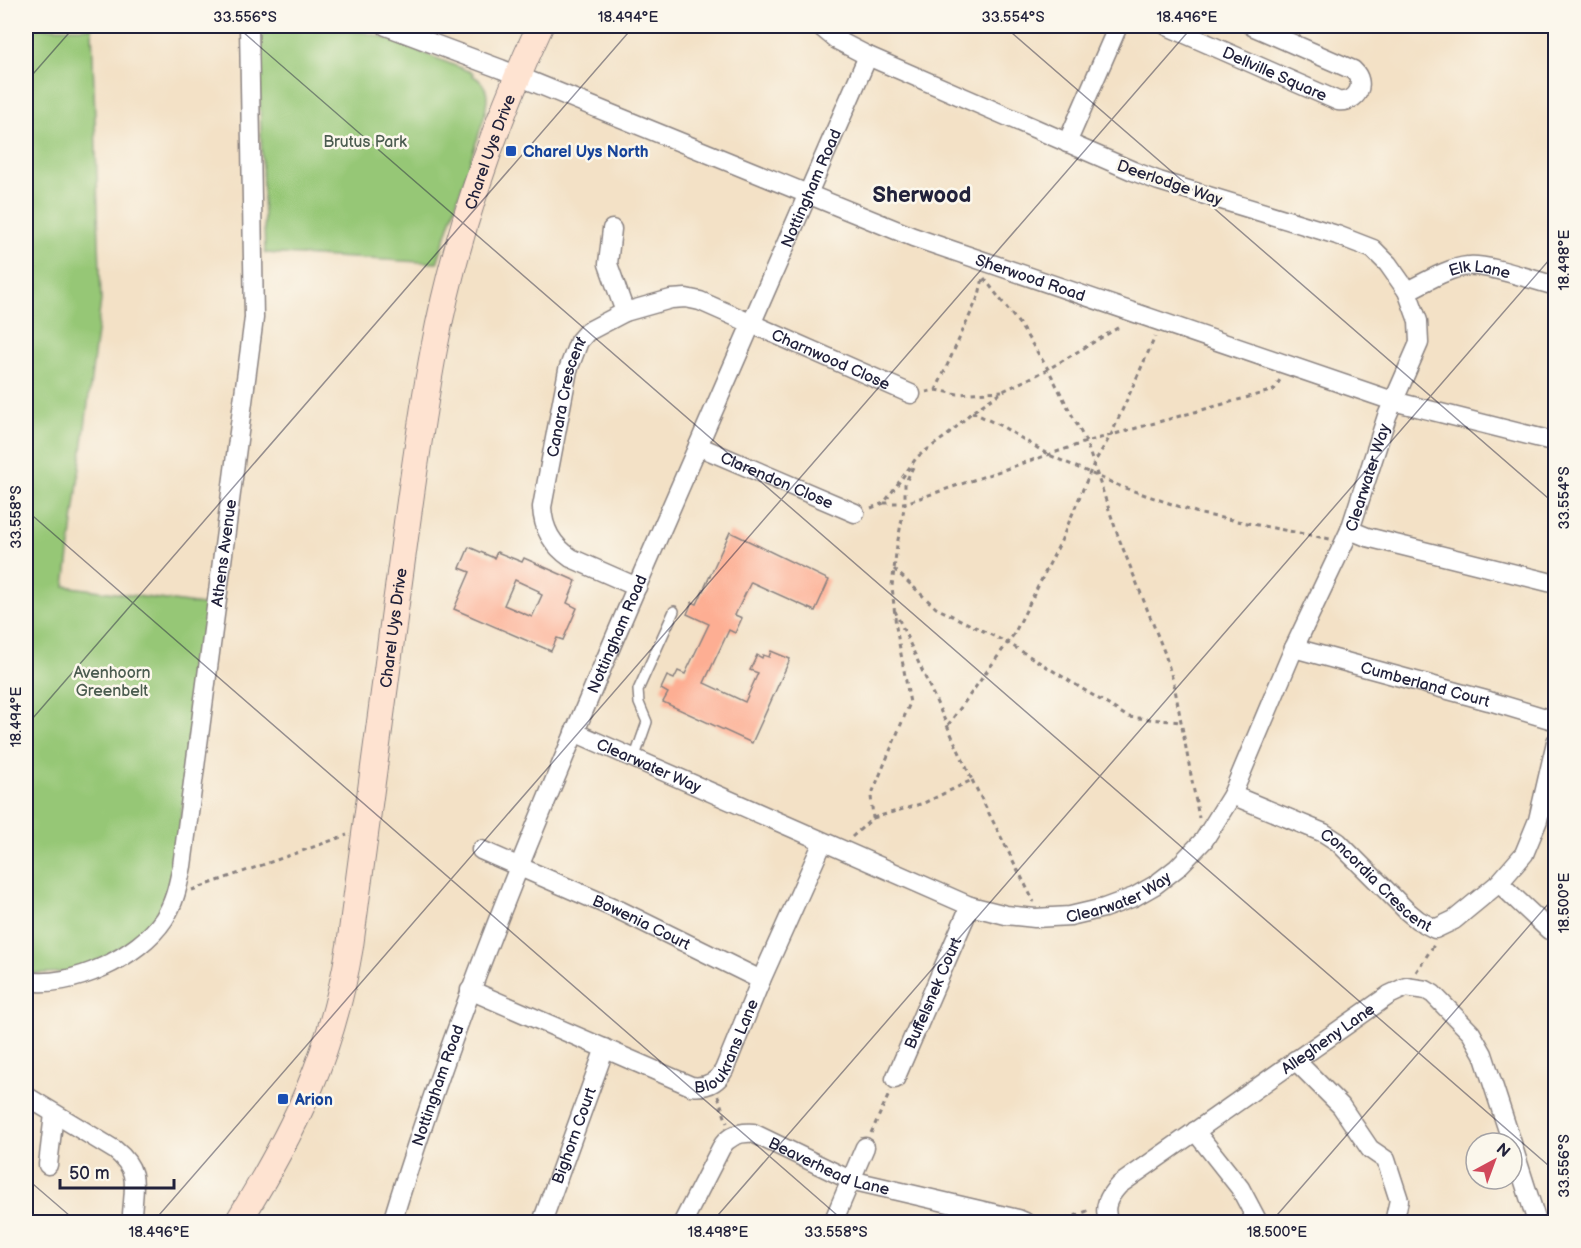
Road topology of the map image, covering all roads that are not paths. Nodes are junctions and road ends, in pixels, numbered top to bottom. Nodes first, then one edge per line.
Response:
1 (249, 26) edge
2 (386, 26) edge
3 (540, 26) edge
4 (820, 26) edge
5 (1118, 26) edge
6 (1167, 26) edge
7 (1252, 26) edge
8 (868, 56) junction
9 (518, 76) junction
10 (1067, 143) junction
11 (807, 195) junction
12 (612, 229) dead end
13 (1556, 286) edge
14 (1407, 291) junction
15 (625, 312) junction
16 (751, 324) junction
17 (912, 394) road end
18 (1393, 401) junction
19 (1556, 442) edge
20 (698, 446) junction
21 (855, 513) road end
22 (1347, 536) junction
23 (1556, 584) edge
24 (637, 587) junction
25 (674, 611) dead end
26 (1294, 648) junction
27 (1556, 721) edge
28 (574, 732) junction
29 (1556, 742) edge
30 (634, 759) junction
31 (1232, 795) junction
32 (831, 845) junction
33 (481, 850) dead end
34 (519, 867) junction
35 (1499, 883) junction
36 (970, 906) junction
37 (1556, 932) edge
38 (761, 980) junction
39 (26, 981) edge
40 (470, 990) junction
41 (605, 1048) junction
42 (1295, 1060) junction
43 (895, 1079) road end
44 (26, 1096) edge
45 (54, 1114) junction
46 (1195, 1131) junction
47 (1508, 1131) edge
48 (865, 1147) road end
49 (48, 1165) dead end
50 (850, 1180) junction
51 (1524, 1181) edge
52 (1107, 1213) edge
53 (132, 1214) dead end
54 (238, 1222) edge
55 (392, 1222) edge
56 (542, 1222) edge
57 (683, 1222) edge
58 (833, 1222) edge
59 (1025, 1222) edge
60 (1258, 1222) edge
61 (1396, 1222) edge
62 (1537, 1222) edge

1 - 39 street, Athens Avenue
2 - 9 street, Sherwood Road
3 - 9 main road, Charel Uys Drive
4 - 8 street, Deerlodge Way
5 - 10 street
6 - 7 street, Dellville Square
8 - 10 street, Deerlodge Way
8 - 11 street, Nottingham Road
9 - 11 street, Sherwood Road
9 - 54 main road, Charel Uys Drive
10 - 14 street, Deerlodge Way
11 - 16 street, Nottingham Road
11 - 18 street, Sherwood Road
12 - 15 street
13 - 14 street, Elk Lane
14 - 18 street, Deerlodge Way
15 - 16 street, Canara Crescent
15 - 24 street, Canara Crescent
16 - 17 street, Charnwood Close
16 - 20 street, Nottingham Road
18 - 19 street, Sherwood Road
18 - 22 street, Clearwater Way
20 - 21 street, Clarendon Close
20 - 24 street, Nottingham Road
22 - 23 street
22 - 26 street, Clearwater Way
24 - 28 street, Nottingham Road
25 - 30 lane
26 - 27 street, Cumberland Court
26 - 31 street, Clearwater Way
28 - 30 street, Clearwater Way
28 - 34 street, Nottingham Road
29 - 35 street, Concordia Crescent
30 - 32 street, Clearwater Way
31 - 35 street, Concordia Crescent
31 - 36 street, Clearwater Way
32 - 36 street, Clearwater Way
32 - 38 street, Bloukrans Lane
33 - 34 street, Bowenia Court
34 - 38 street, Bowenia Court
34 - 40 street, Nottingham Road
35 - 37 street
36 - 43 street, Buffelsnek Court
38 - 41 street, Bloukrans Lane
40 - 41 street, Bloukrans Lane
40 - 55 street, Nottingham Road
41 - 56 street, Bighorn Court
42 - 46 street, Allegheny Lane
42 - 47 street, Allegheny Lane
42 - 61 street
44 - 45 street
45 - 49 street
45 - 53 street
46 - 52 street, Allegheny Lane
46 - 60 street
48 - 50 street
50 - 57 street, Beaverhead Lane
50 - 58 street
50 - 59 street, Beaverhead Lane
51 - 62 street

